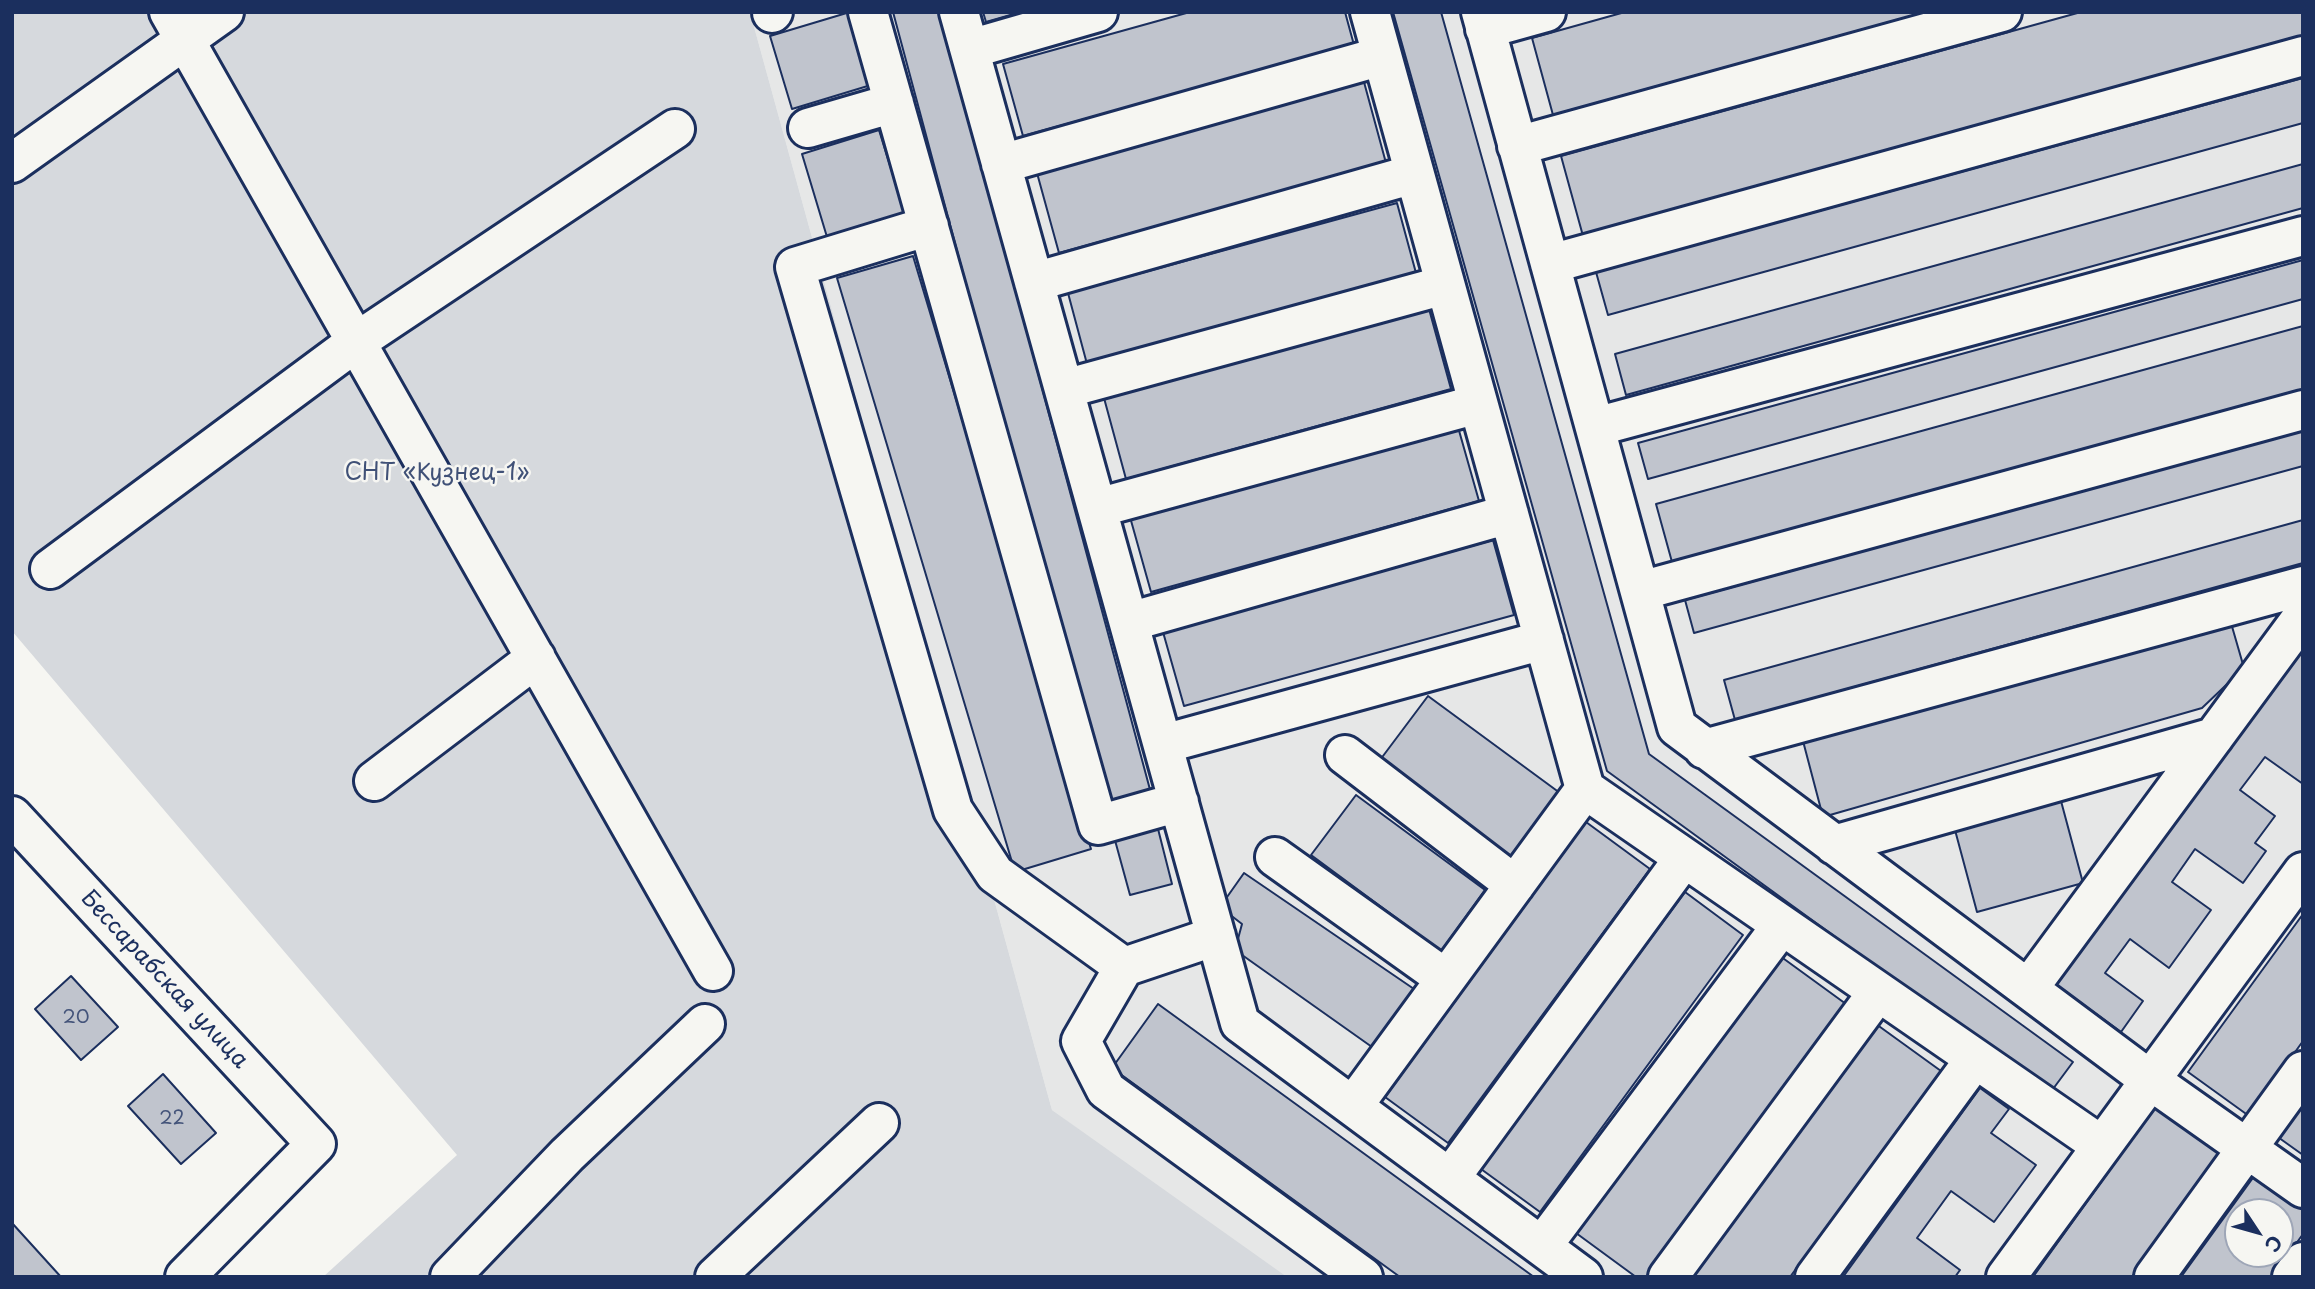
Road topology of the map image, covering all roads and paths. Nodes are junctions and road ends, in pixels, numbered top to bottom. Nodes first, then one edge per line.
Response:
1 (224, 12) edge
2 (868, 12) edge
3 (959, 12) edge
4 (1098, 12) edge
5 (1370, 12) edge
6 (1546, 12) edge
7 (2002, 12) edge
8 (1483, 21) edge
9 (177, 26) edge
10 (970, 49) junction
11 (1382, 56) junction
12 (2303, 56) edge
13 (894, 103) junction
14 (808, 128) dead end
15 (675, 129) dead end
16 (1517, 146) junction
17 (12, 163) edge
18 (1002, 164) junction
19 (1414, 174) junction
20 (929, 226) junction
21 (2303, 236) edge
22 (1550, 264) junction
23 (1034, 282) junction
24 (1445, 285) junction
25 (356, 342) junction
26 (1064, 389) junction
27 (1478, 404) junction
28 (2303, 410) edge
29 (1595, 428) junction
30 (1097, 508) junction
31 (1509, 514) junction
32 (50, 569) dead end
33 (2303, 586) edge
34 (1640, 591) junction
35 (2303, 616) edge
36 (1129, 622) junction
37 (1544, 640) junction
38 (536, 657) junction
39 (2214, 737) junction
40 (1163, 744) junction
41 (1704, 749) junction
42 (1345, 755) dead end
43 (374, 780) dead end
44 (1585, 789) junction
45 (1179, 802) junction
46 (12, 816) edge
47 (1834, 845) junction
48 (1275, 857) dead end
49 (1684, 858) junction
50 (2303, 872) edge
51 (1515, 885) junction
52 (1782, 925) junction
53 (1216, 936) junction
54 (1124, 967) junction
55 (713, 971) dead end
56 (1446, 979) junction
57 (2028, 989) junction
58 (1878, 992) junction
59 (705, 1024) dead end
60 (1975, 1059) junction
61 (2303, 1071) edge
62 (2150, 1080) junction
63 (1353, 1106) junction
64 (879, 1123) dead end
65 (2102, 1146) junction
66 (2247, 1149) junction
67 (1450, 1178) junction
68 (2303, 1188) edge
69 (1542, 1246) junction
70 (2303, 1262) edge
71 (185, 1277) edge
72 (450, 1277) edge
73 (715, 1277) edge
74 (1363, 1277) edge
75 (1583, 1277) edge
76 (1668, 1277) edge
77 (1815, 1277) edge
78 (2006, 1277) edge
79 (2154, 1277) edge
80 (2292, 1277) edge

1 - 9 street
2 - 13 street
3 - 10 street
4 - 10 street
5 - 11 street
6 - 8 street
7 - 16 street
8 - 16 street
9 - 17 street
9 - 25 street
10 - 18 street
11 - 18 street
11 - 19 street
12 - 22 street
13 - 14 street
13 - 20 street
15 - 25 street
16 - 22 street
18 - 23 street
19 - 23 street
19 - 24 street
20 - 45 street
20 - 54 street
21 - 29 street
22 - 29 street
23 - 26 street
24 - 26 street
24 - 27 street
25 - 32 street
25 - 38 street
26 - 30 street
27 - 30 street
27 - 31 street
28 - 34 street
29 - 34 street
30 - 36 street
31 - 36 street
31 - 37 street
33 - 41 street
34 - 41 street
35 - 39 street
36 - 40 street
37 - 40 street
37 - 44 street
38 - 43 street
38 - 55 street
39 - 47 street
39 - 57 street
40 - 45 street
41 - 47 street
42 - 51 street
44 - 49 street
44 - 51 street
45 - 53 street
46 - 71 street, Бессарабская улица
47 - 57 street
48 - 56 street
49 - 52 street
49 - 67 street
50 - 62 street
51 - 56 street
52 - 58 street
52 - 69 street
53 - 54 street
53 - 63 street
54 - 74 street
56 - 63 street
57 - 62 street
58 - 60 street
58 - 76 street
59 - 72 street
60 - 65 street
60 - 77 street
61 - 66 street
62 - 65 street
62 - 66 street
63 - 67 street
64 - 73 street
65 - 78 street
66 - 68 street
66 - 79 street
67 - 69 street
69 - 75 street
70 - 80 street

